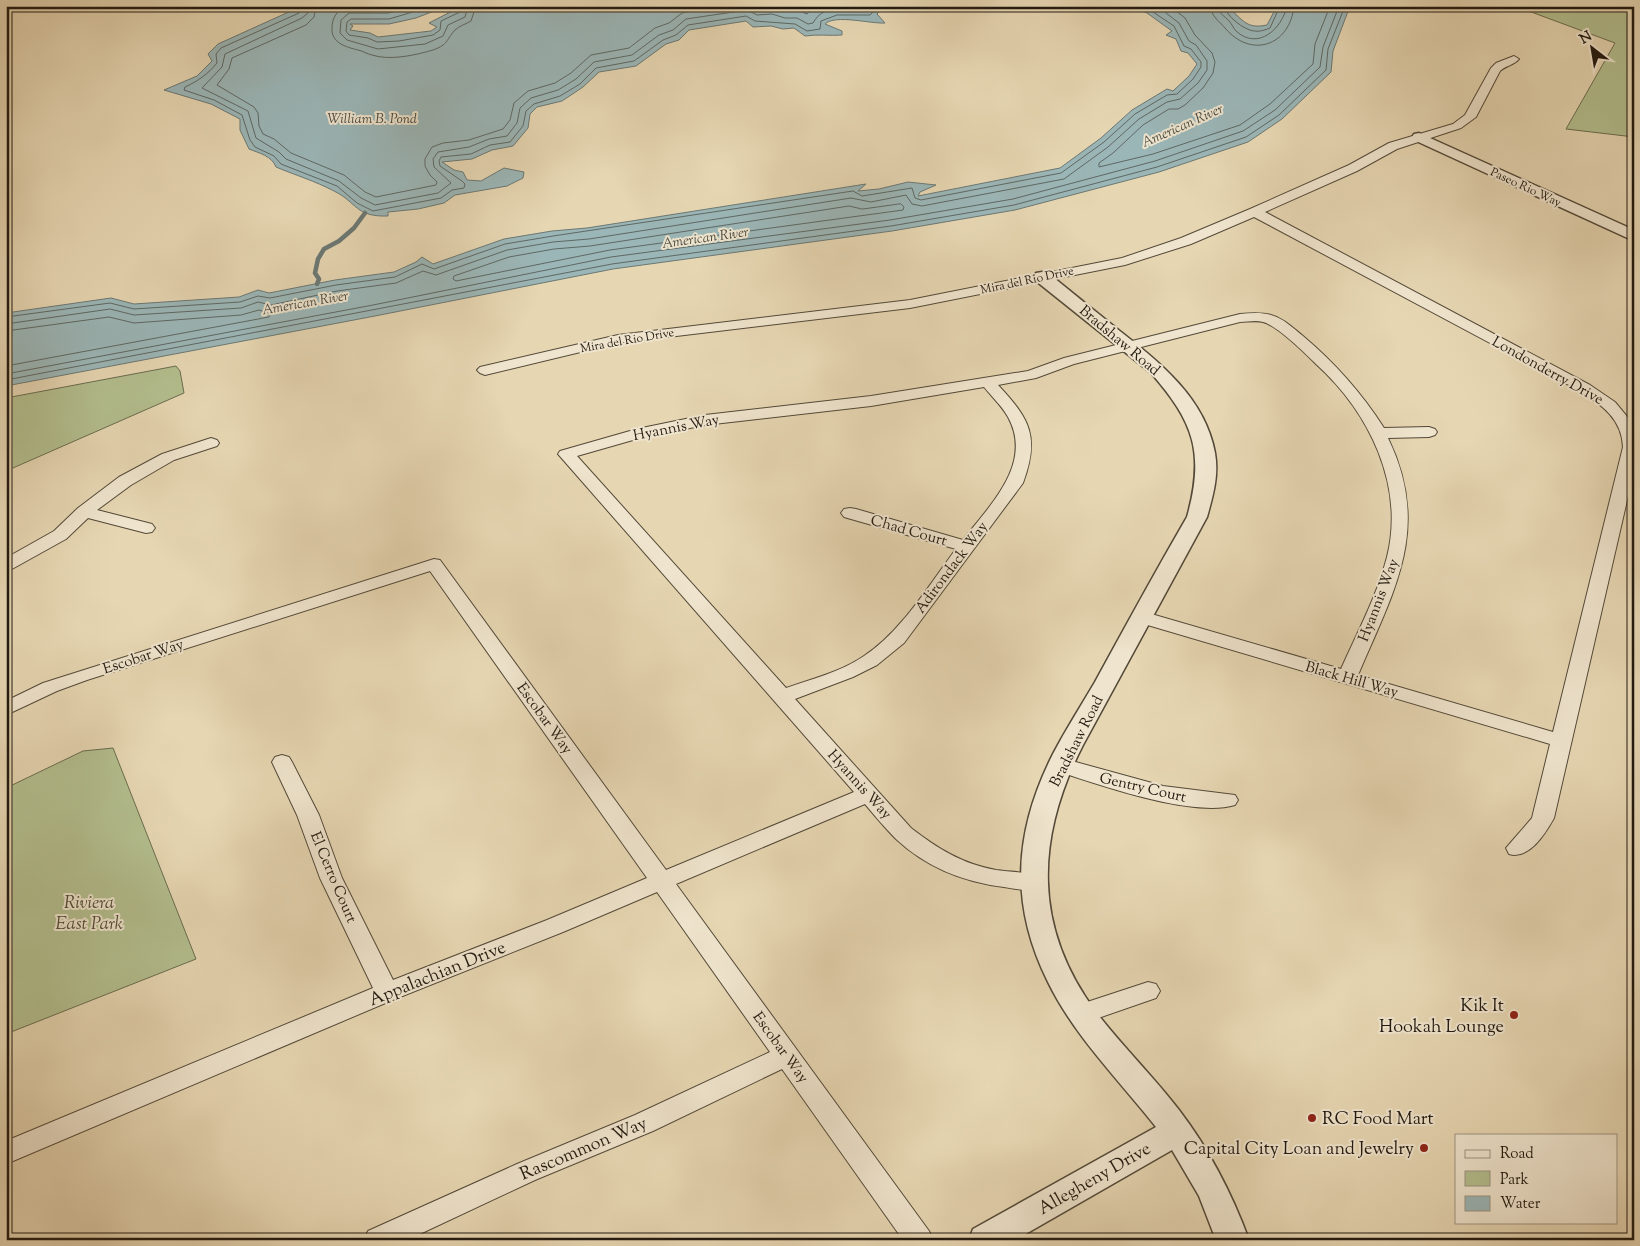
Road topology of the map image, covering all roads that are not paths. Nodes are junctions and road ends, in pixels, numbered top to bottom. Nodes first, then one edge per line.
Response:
1 (1514, 59) dead end
2 (1419, 137) junction
3 (1255, 212) junction
4 (1634, 236) edge
5 (1042, 277) junction
6 (1130, 346) junction
7 (485, 370) dead end
8 (988, 383) junction
9 (1429, 432) dead end
10 (1378, 433) junction
11 (211, 443) dead end
12 (84, 512) junction
13 (850, 513) dead end
14 (146, 528) dead end
15 (967, 546) junction
16 (6, 565) edge
17 (1141, 618) junction
18 (1347, 678) junction
19 (782, 697) junction
20 (6, 709) edge
21 (1562, 741) junction
22 (282, 762) dead end
23 (1061, 765) junction
24 (869, 794) junction
25 (1227, 800) dead end
26 (1517, 848) dead end
27 (662, 881) junction
28 (1034, 882) junction
29 (1148, 991) dead end
30 (387, 992) junction
31 (1081, 1014) junction
32 (787, 1055) junction
33 (1177, 1131) junction
34 (6, 1154) edge
35 (378, 1240) edge
36 (919, 1240) edge
37 (985, 1240) edge
38 (1233, 1240) edge

1 - 2 street, Mira del Rio Drive
2 - 3 street, Mira del Rio Drive
2 - 4 street, Paseo Rio Way
3 - 5 street, Mira del Rio Drive
3 - 21 street, Londonderry Drive
5 - 6 street, Bradshaw Road
5 - 7 street, Mira del Rio Drive
6 - 8 street, Hyannis Way
6 - 10 street, Hyannis Way
6 - 17 street, Bradshaw Road
8 - 15 street, Adirondack Way
8 - 19 street, Hyannis Way
9 - 10 street
10 - 18 street, Hyannis Way
11 - 12 street
12 - 14 street
12 - 16 street
13 - 15 street, Chad Court
15 - 19 street, Adirondack Way
17 - 18 street, Black Hill Way
17 - 23 street, Bradshaw Road
18 - 21 street, Black Hill Way
19 - 24 street, Hyannis Way
20 - 27 street, Escobar Way
21 - 26 street, Londonderry Drive
22 - 30 street, El Cerro Court
23 - 25 street, Gentry Court
23 - 28 street, Bradshaw Road
24 - 27 street, Appalachian Drive
24 - 28 street, Hyannis Way
27 - 30 street, Appalachian Drive
27 - 32 street, Escobar Way
28 - 31 street, Bradshaw Road
29 - 31 street
30 - 34 street, Appalachian Drive
31 - 33 street, Bradshaw Road
32 - 35 street, Rascommon Way
32 - 36 street, Escobar Way
33 - 37 street, Allegheny Drive
33 - 38 street, Bradshaw Road

